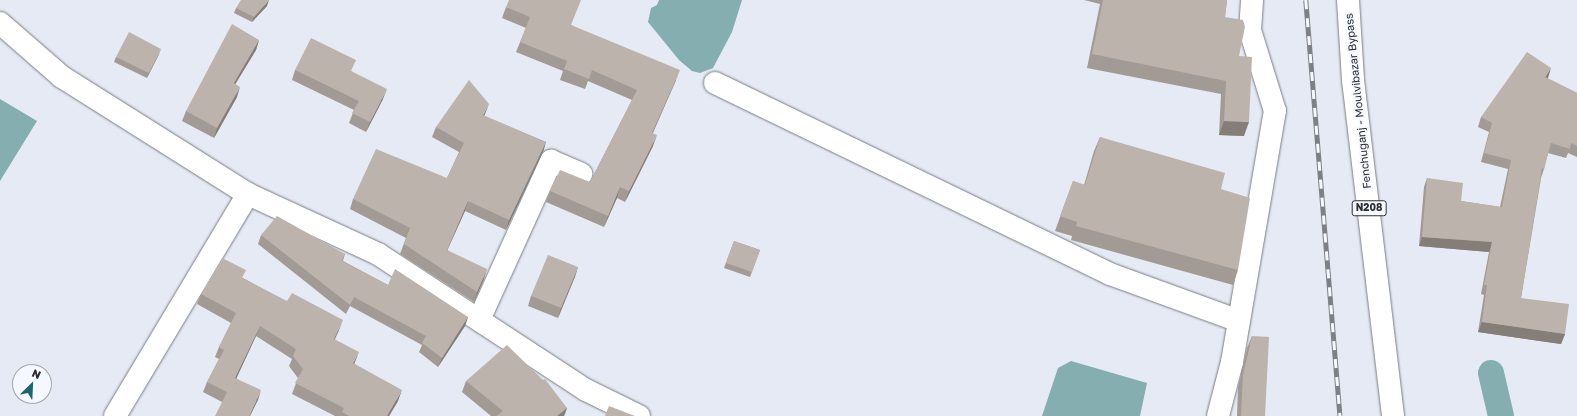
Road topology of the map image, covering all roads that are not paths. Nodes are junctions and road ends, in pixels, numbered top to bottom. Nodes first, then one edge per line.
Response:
1 (1252, 0) edge
2 (1348, 0) edge
3 (0, 23) edge
4 (715, 83) dead end
5 (581, 174) dead end
6 (248, 194) junction
7 (479, 320) junction
8 (1239, 321) junction
9 (115, 416) edge
10 (639, 416) edge
11 (1218, 416) edge
12 (1393, 416) edge

1 - 8 main road
2 - 12 main road, Fenchuganj - Moulvibazar Bypass / N208
3 - 6 main road
4 - 8 main road
5 - 7 main road
6 - 7 main road
6 - 9 main road
7 - 10 main road
8 - 11 main road

